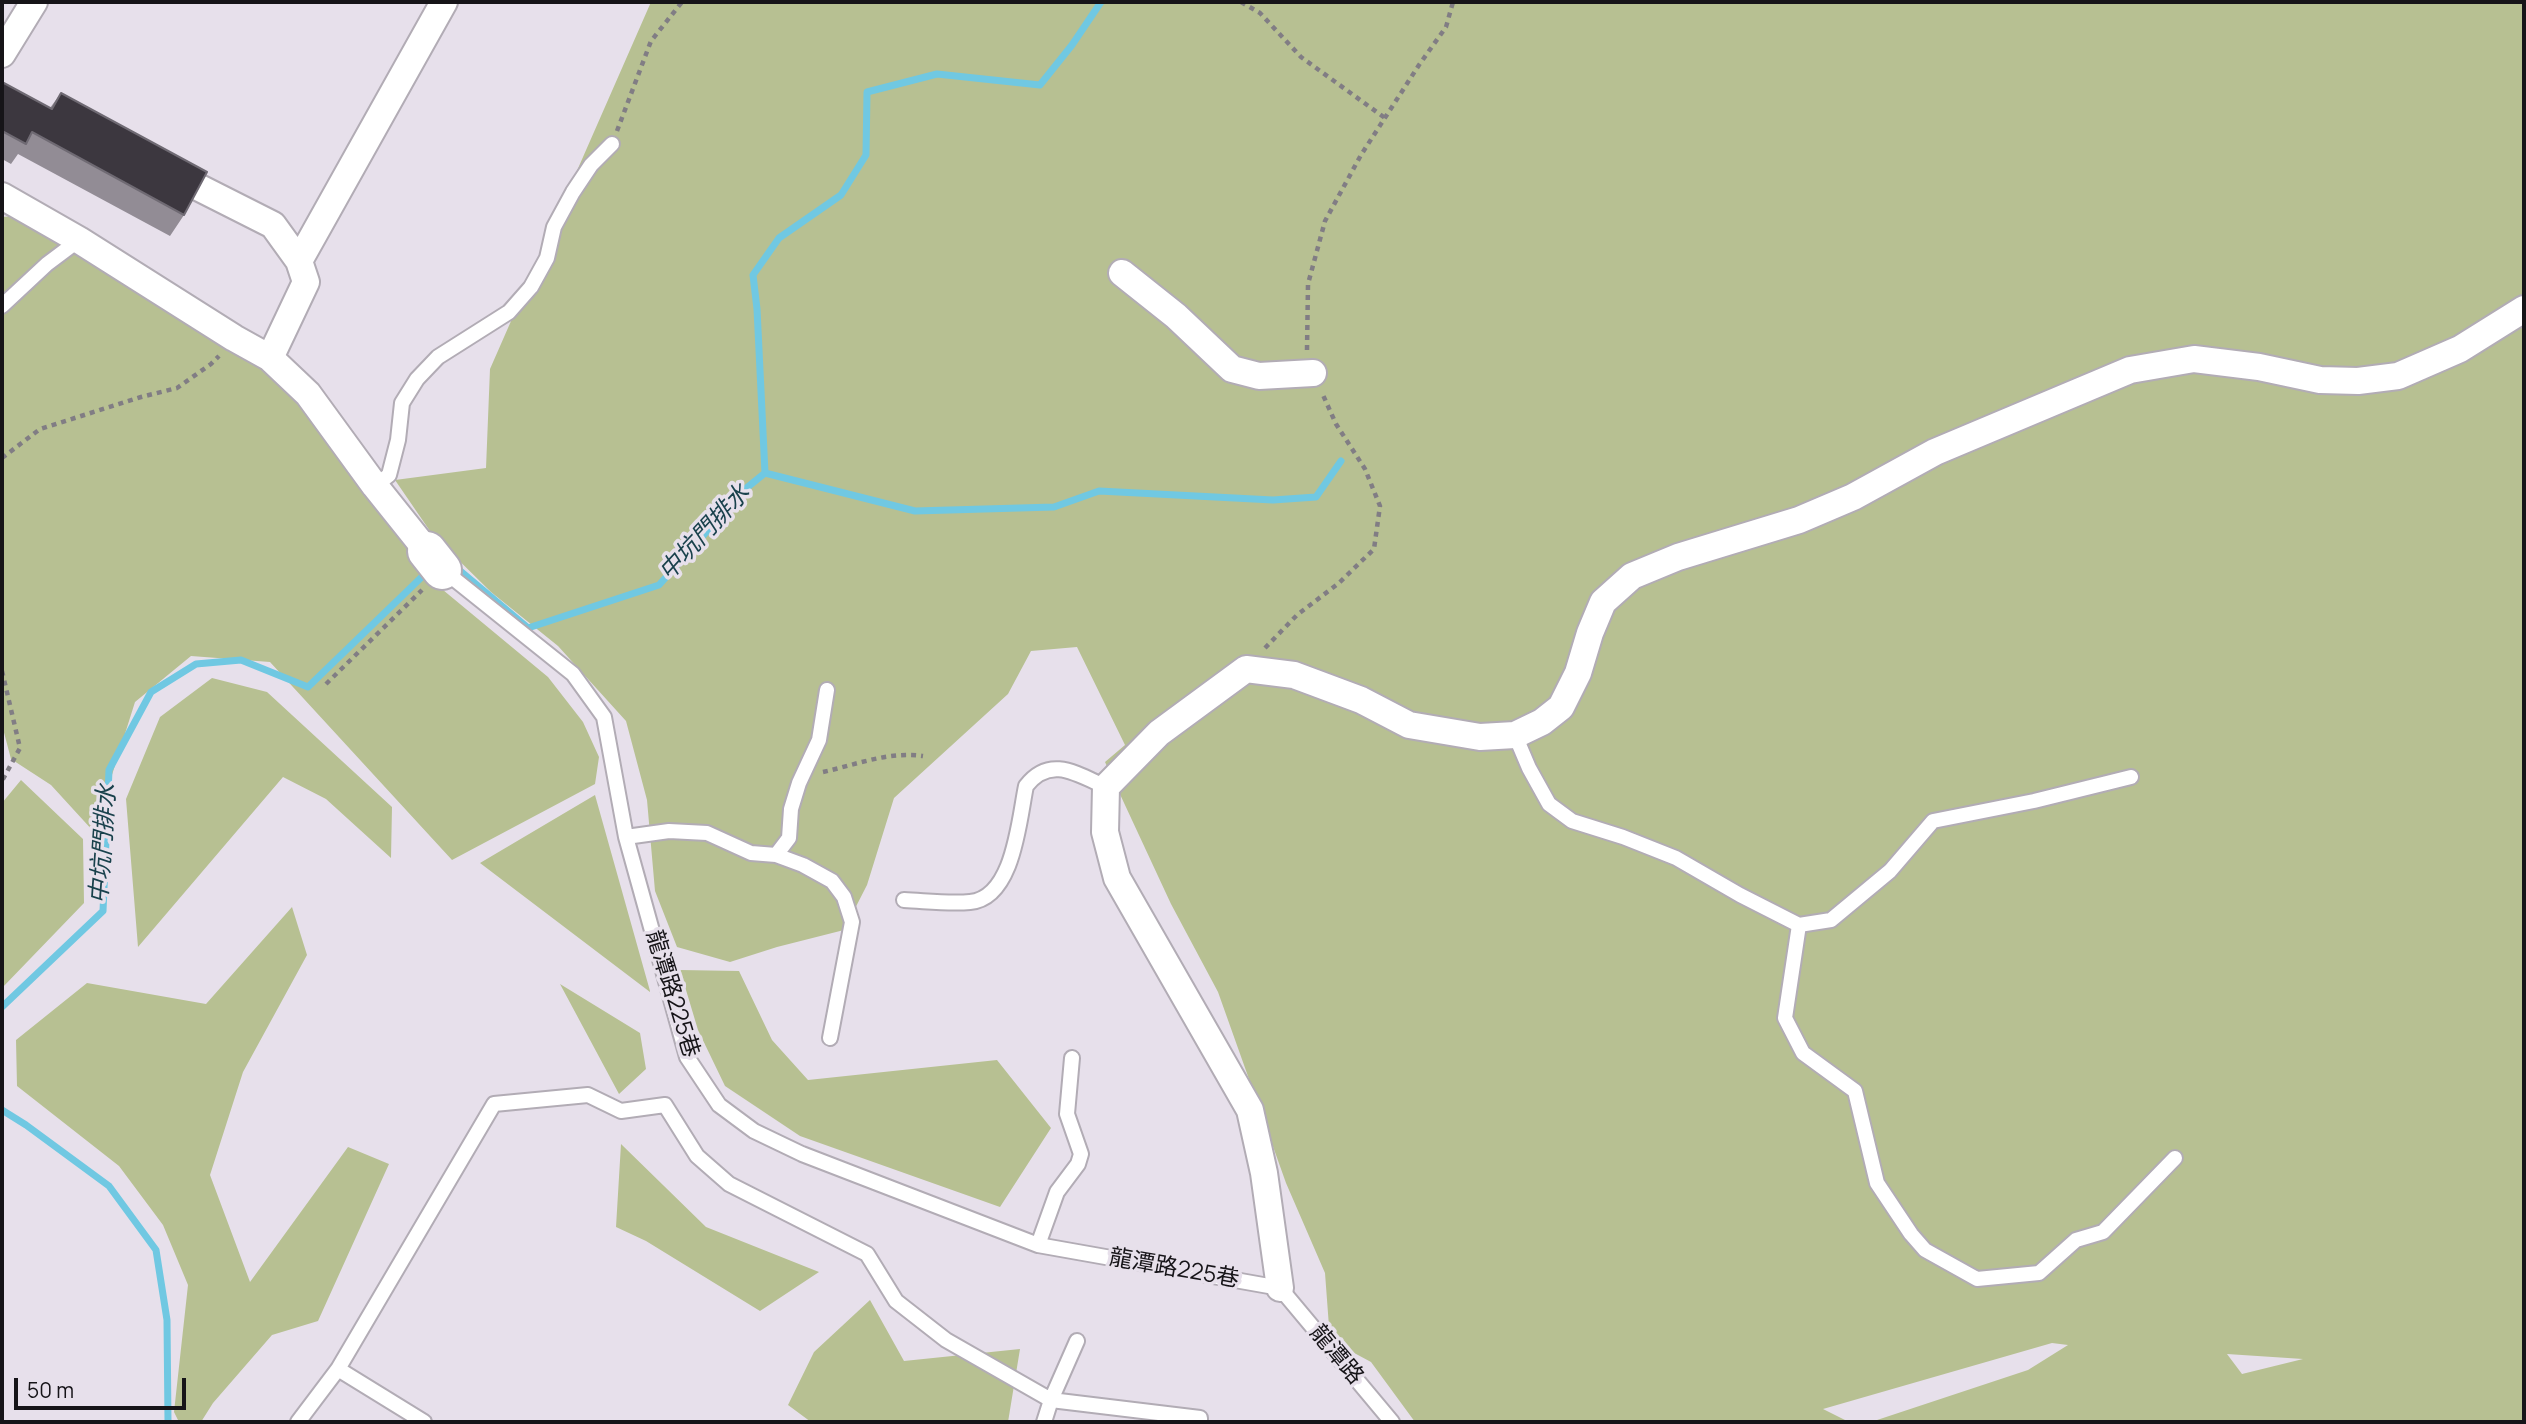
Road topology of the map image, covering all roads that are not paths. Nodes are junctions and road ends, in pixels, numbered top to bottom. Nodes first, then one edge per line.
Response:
1 (34, 2) edge
2 (444, 2) edge
3 (2, 54) edge
4 (611, 144) road end
5 (150, 163) edge
6 (2, 197) edge
7 (79, 240) junction
8 (299, 261) junction
9 (1122, 273) dead end
10 (2, 306) edge
11 (2524, 309) edge
12 (270, 358) junction
13 (1313, 373) road end
14 (375, 486) junction
15 (435, 560) joint
16 (827, 690) dead end
17 (1515, 735) junction
18 (2131, 777) dead end
19 (1107, 787) junction
20 (626, 837) junction
21 (776, 855) junction
22 (905, 900) dead end
23 (1799, 925) junction
24 (830, 1038) dead end
25 (1072, 1058) dead end
26 (2175, 1158) dead end
27 (1038, 1245) junction
28 (1280, 1288) junction
29 (1077, 1341) dead end
30 (338, 1369) junction
31 (1051, 1400) junction
32 (298, 1422) edge
33 (424, 1422) edge
34 (1044, 1422) edge
35 (1200, 1422) edge
36 (1392, 1422) edge

1 - 3 street
2 - 8 street
4 - 14 lane
5 - 8 street
6 - 7 street
7 - 10 lane
7 - 12 street
8 - 12 street
9 - 13 street
11 - 17 street
12 - 14 street
14 - 15 street
15 - 20 lane, 龍潭路225巷
16 - 21 lane
17 - 19 street
17 - 23 lane
18 - 23 lane
19 - 22 lane
19 - 28 street
20 - 21 lane
20 - 27 lane, 龍潭路225巷
21 - 24 lane
23 - 26 lane
25 - 27 lane
27 - 28 lane, 龍潭路225巷
28 - 36 lane, 龍潭路
29 - 31 lane
30 - 31 lane
30 - 32 lane
30 - 33 lane
31 - 34 lane
31 - 35 lane

